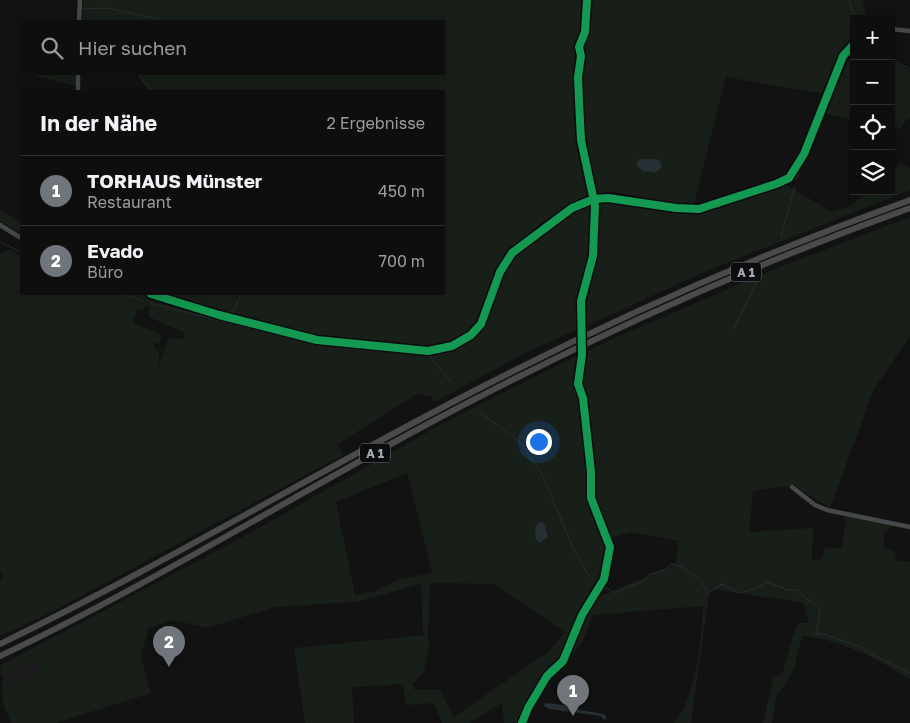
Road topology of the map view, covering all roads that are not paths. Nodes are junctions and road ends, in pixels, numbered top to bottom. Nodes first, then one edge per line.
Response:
1 (80, 0) edge
2 (79, 20) edge
3 (895, 29) edge
4 (910, 31) edge
5 (850, 48) edge
6 (78, 75) edge
7 (78, 90) edge
8 (910, 200) edge
9 (910, 208) edge
10 (0, 225) edge
11 (20, 237) edge
12 (154, 295) edge
13 (792, 488) dead end
14 (910, 527) edge
15 (610, 547) dead end
16 (0, 644) edge
17 (0, 656) edge
18 (522, 723) edge

1 - 2 street
3 - 4 street
5 - 12 street
6 - 7 street
8 - 16 highway, A 1
9 - 17 highway, A 1
10 - 11 street
13 - 14 street
15 - 18 street

